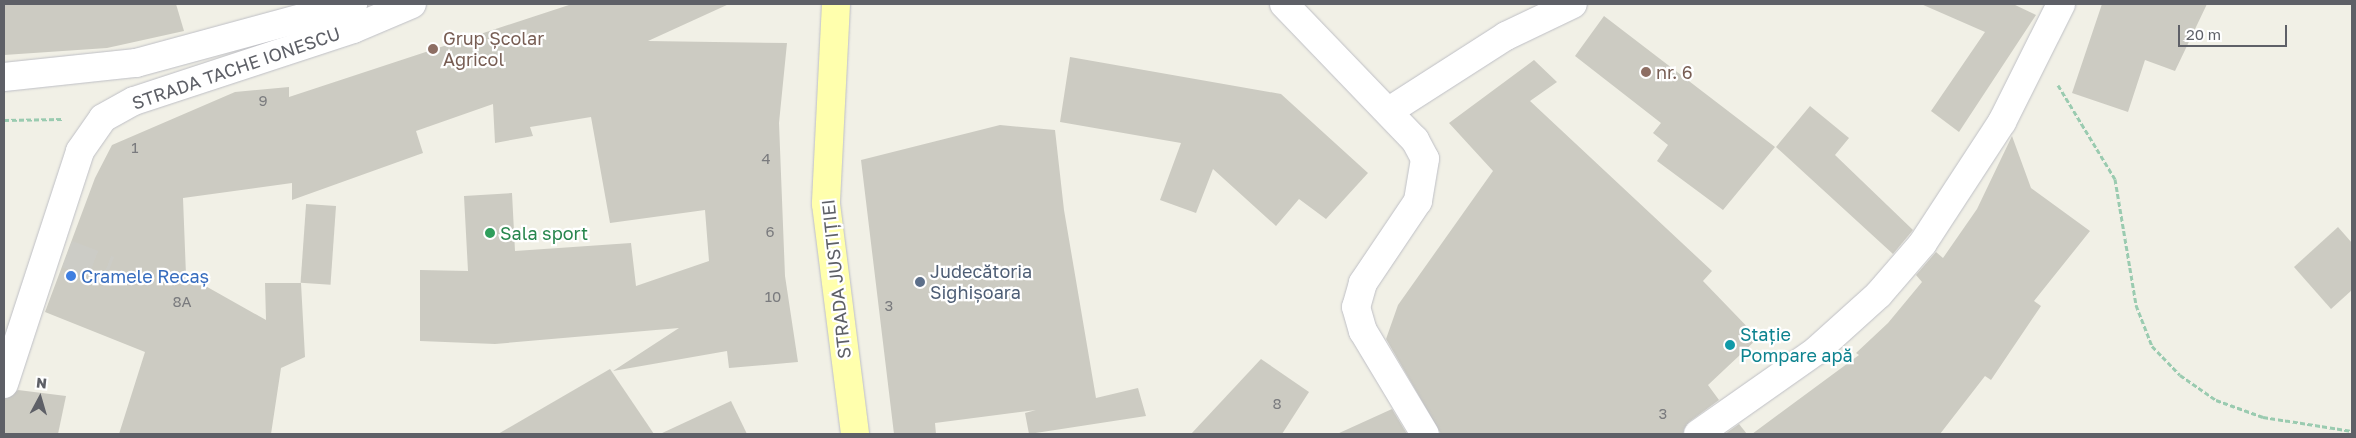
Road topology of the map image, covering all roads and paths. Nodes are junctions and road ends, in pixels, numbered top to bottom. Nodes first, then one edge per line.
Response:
1 (353, 4) edge
2 (412, 4) edge
3 (836, 4) edge
4 (1284, 4) edge
5 (1573, 4) edge
6 (2061, 4) edge
7 (2042, 49) junction
8 (4, 77) edge
9 (1389, 111) junction
10 (103, 118) junction
11 (4, 120) edge
12 (4, 384) edge
13 (2352, 431) edge
14 (855, 434) edge
15 (1425, 434) edge
16 (1698, 434) edge

1 - 8 street
2 - 10 street, STRADA TACHE IONESCU
3 - 14 main road, STRADA JUSTIȚIEI
4 - 9 street
5 - 9 street
6 - 7 street
7 - 13 path
7 - 16 street
9 - 15 street
10 - 11 path
10 - 12 street, STRADA TACHE IONESCU

